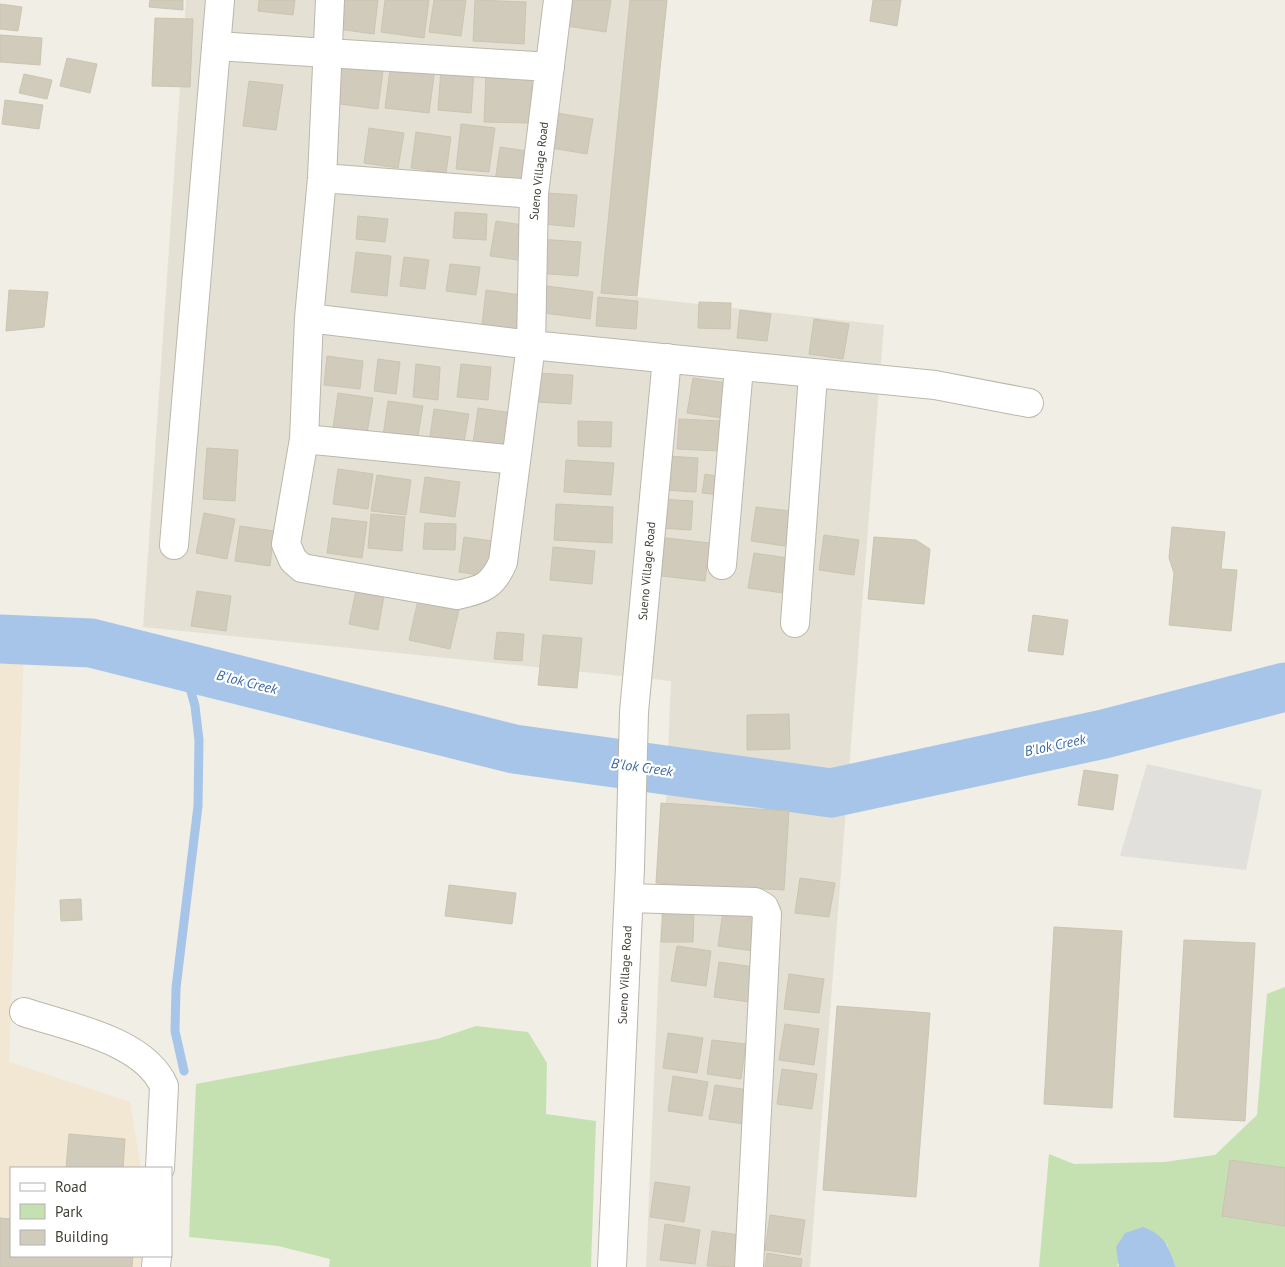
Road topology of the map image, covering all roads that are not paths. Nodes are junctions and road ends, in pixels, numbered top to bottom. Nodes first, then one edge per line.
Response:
1 (220, 0) edge
2 (330, 0) edge
3 (558, 0) edge
4 (216, 46) junction
5 (327, 52) junction
6 (550, 67) junction
7 (322, 178) junction
8 (534, 194) junction
9 (309, 318) junction
10 (530, 345) junction
11 (667, 358) junction
12 (739, 366) junction
13 (812, 375) junction
14 (1030, 403) dead end
15 (304, 439) junction
16 (516, 460) junction
17 (174, 544) dead end
18 (722, 565) dead end
19 (795, 623) dead end
20 (628, 898) junction
21 (24, 1012) dead end
22 (160, 1167) edge
23 (612, 1267) edge
24 (749, 1267) edge

1 - 4 street
2 - 5 street, Sueno Village Road
3 - 6 street, Sueno Village Road
4 - 5 street
4 - 17 street
5 - 6 street
5 - 7 street, Sueno Village Road
6 - 8 street, Sueno Village Road
7 - 8 street
7 - 9 street, Sueno Village Road
8 - 10 street, Sueno Village Road
9 - 10 street
9 - 15 street, Sueno Village Road
10 - 11 street
10 - 16 street, Sueno Village Road
11 - 12 street
11 - 20 street, Sueno Village Road
12 - 13 street
12 - 18 street
13 - 14 street
13 - 19 street
15 - 16 street
15 - 16 street, Sueno Village Road
20 - 23 street, Sueno Village Road
20 - 24 street
21 - 22 street

